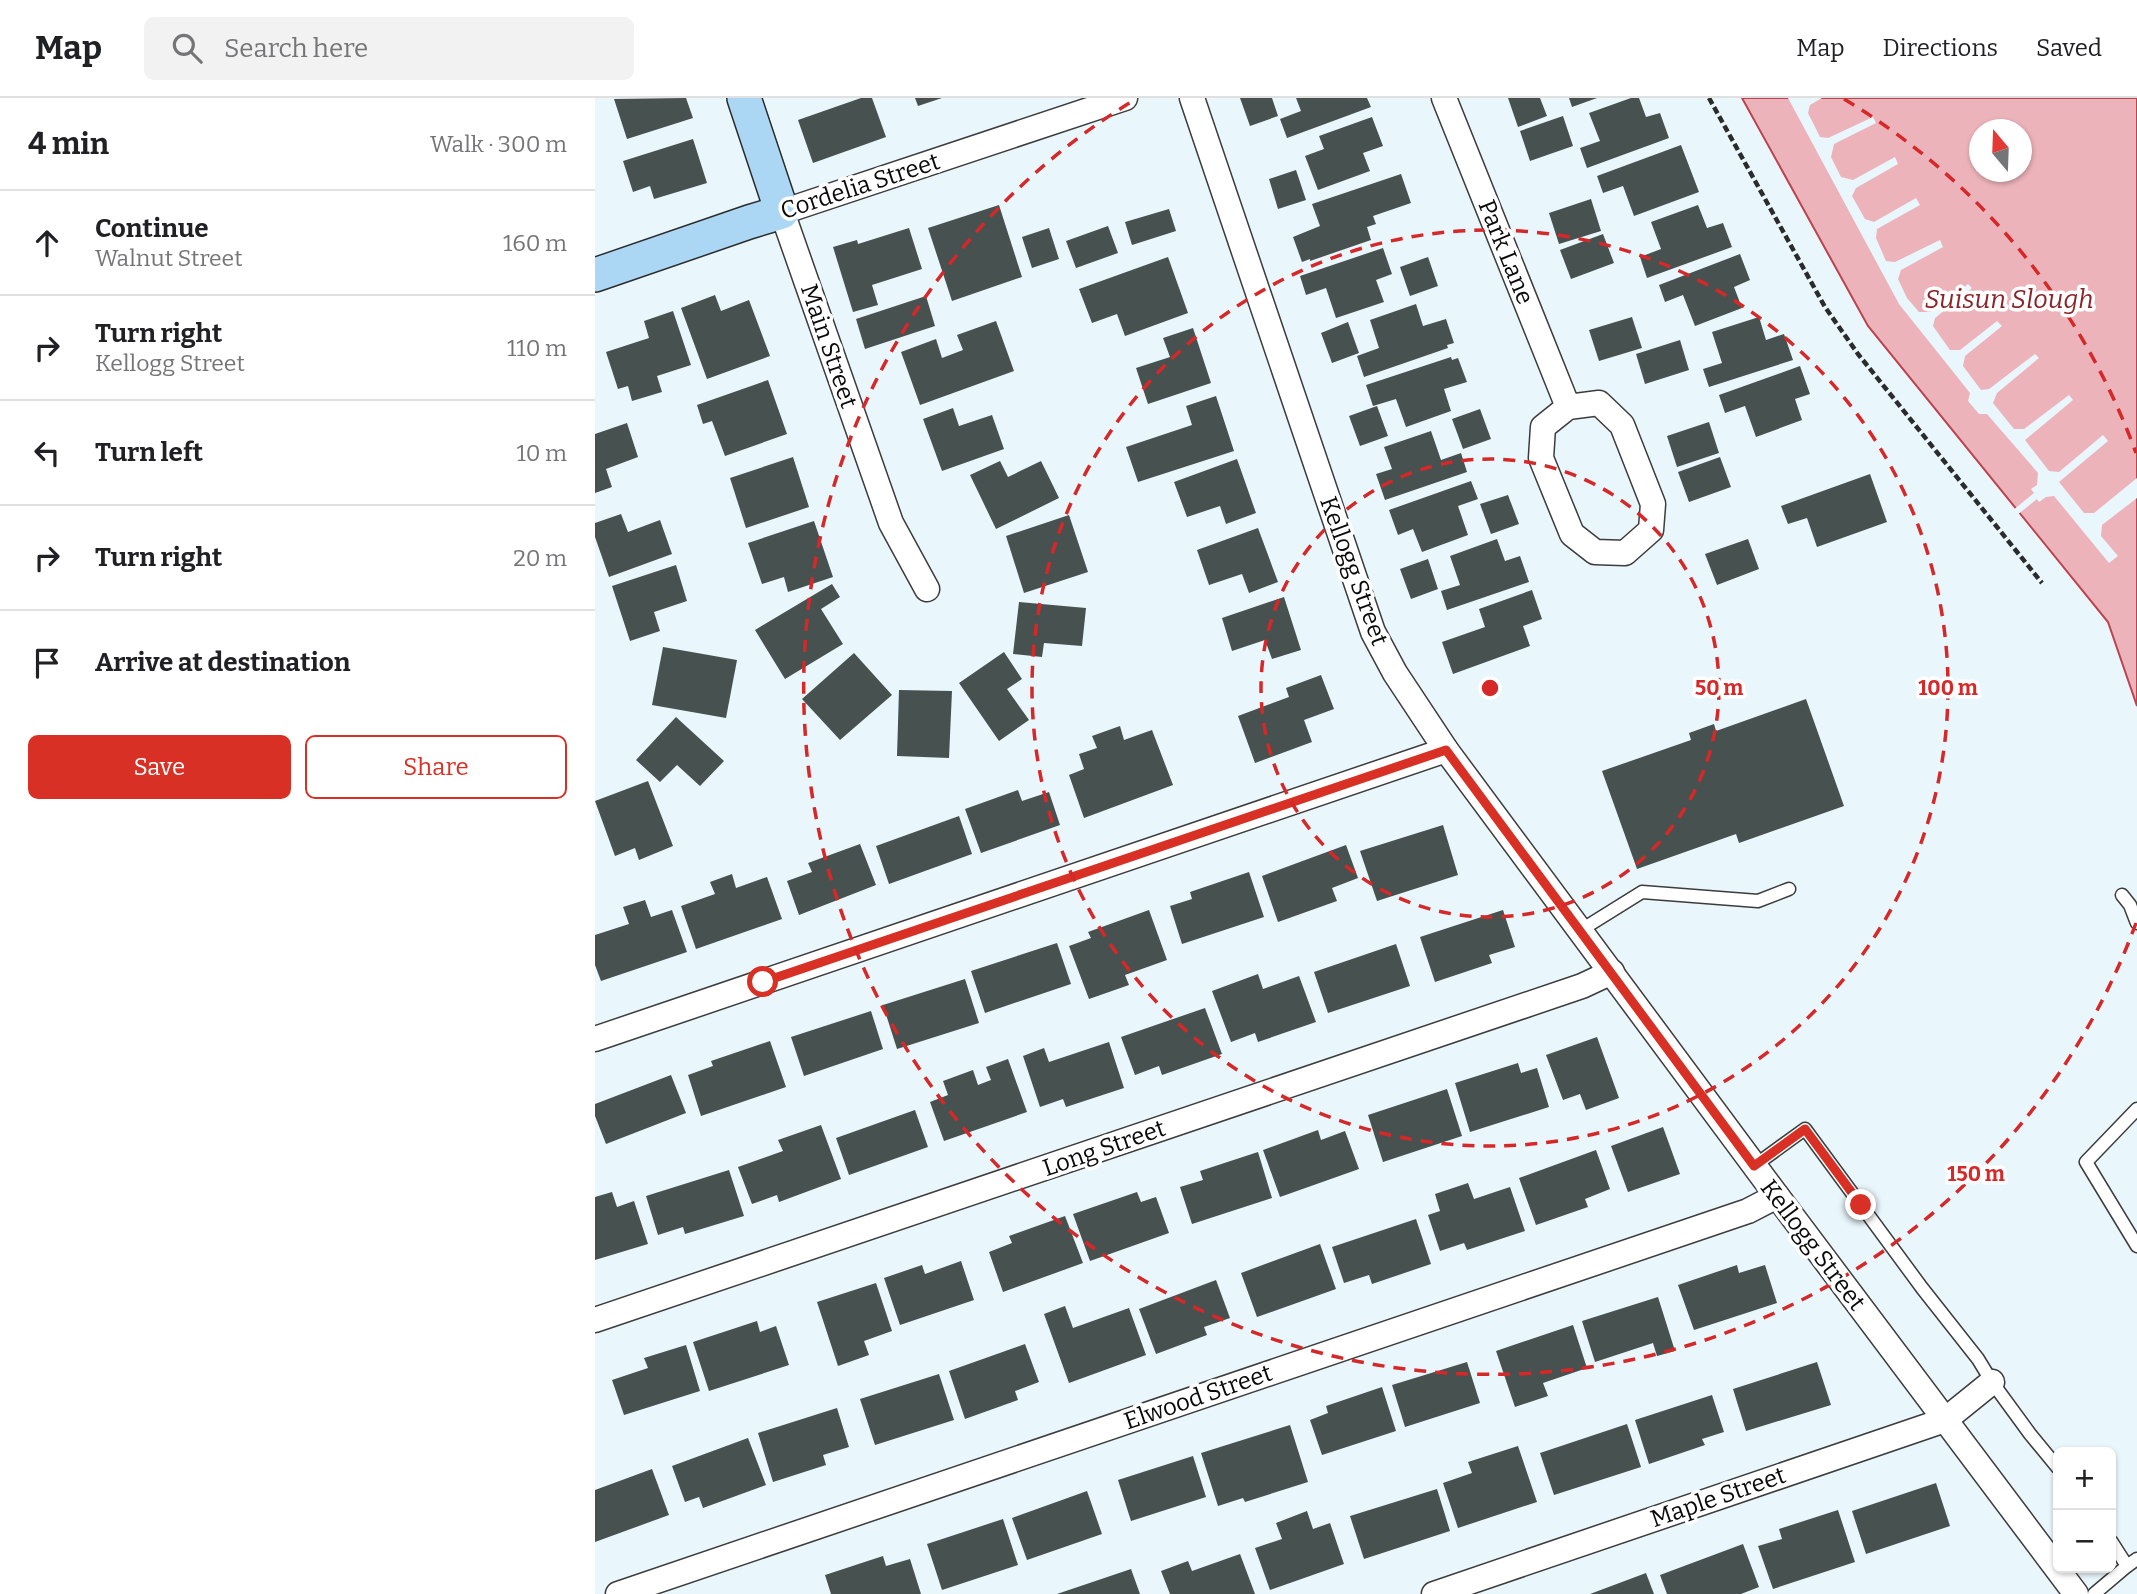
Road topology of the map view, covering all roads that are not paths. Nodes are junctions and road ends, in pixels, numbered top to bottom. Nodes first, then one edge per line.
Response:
1 (744, 98) edge
2 (1125, 98) edge
3 (1192, 98) edge
4 (1444, 98) edge
5 (782, 212) junction
6 (595, 275) edge
7 (1568, 407) junction
8 (927, 589) dead end
9 (1446, 750) junction
10 (1789, 889) dead end
11 (2122, 895) dead end
12 (2137, 923) edge
13 (1581, 930) junction
14 (1612, 972) junction
15 (595, 1040) edge
16 (2137, 1109) edge
17 (1754, 1166) junction
18 (1777, 1196) junction
19 (2137, 1245) edge
20 (595, 1320) edge
21 (1992, 1382) junction
22 (1945, 1420) junction
23 (2053, 1461) edge
24 (2116, 1546) edge
25 (2132, 1562) edge
26 (618, 1594) edge
27 (1434, 1594) edge
28 (2076, 1594) edge
29 (2094, 1594) edge

1 - 5 main road, Main Street
2 - 5 street, Cordelia Street
3 - 9 street, Kellogg Street
4 - 7 street, Park Lane
5 - 6 main road, Cordelia Street
5 - 8 street, Main Street
7 - 7 street
9 - 13 street, Kellogg Street
9 - 15 street
10 - 13 lane
11 - 12 lane
13 - 14 street, Kellogg Street
14 - 17 street, Kellogg Street
14 - 20 street, Long Street
16 - 19 lane
17 - 18 street, Kellogg Street
17 - 21 lane
18 - 22 street, Kellogg Street
18 - 26 street, Elwood Street
21 - 22 street, Maple Street
21 - 23 lane
22 - 27 street, Maple Street
22 - 28 street, Kellogg Street
24 - 25 lane
25 - 29 lane

